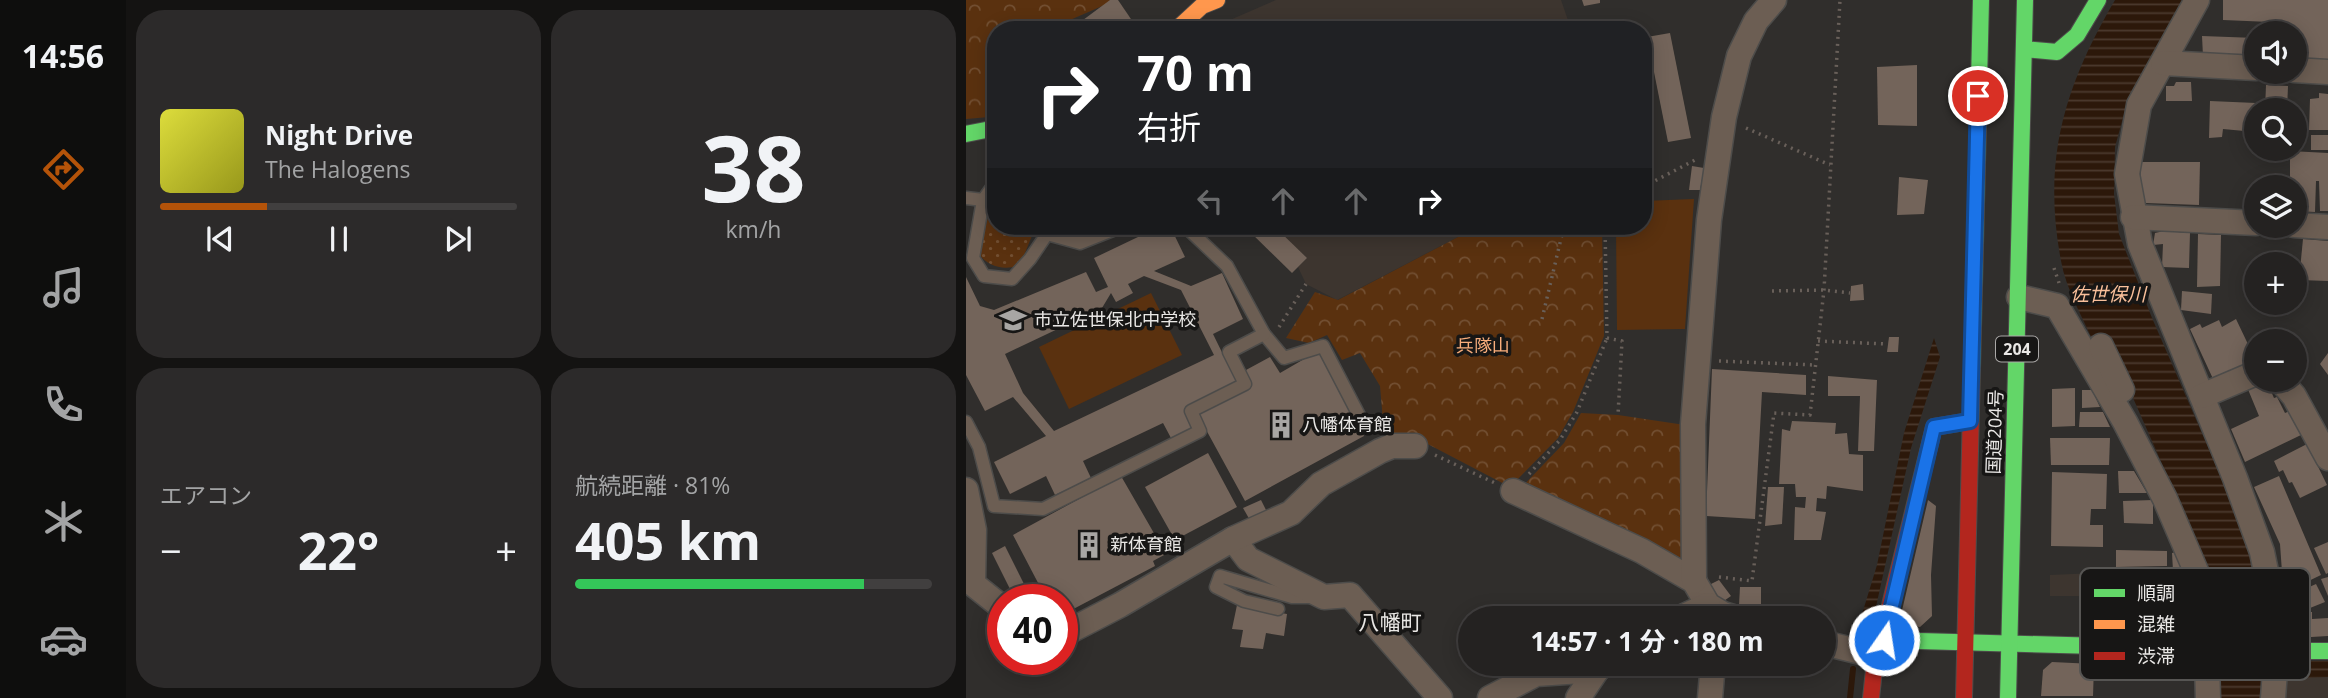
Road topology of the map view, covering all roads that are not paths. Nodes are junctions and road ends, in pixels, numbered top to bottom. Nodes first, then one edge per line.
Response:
1 (1217, 0) edge
2 (1774, 0) edge
3 (1981, 0) edge
4 (2025, 0) edge
5 (2098, 0) edge
6 (2197, 0) edge
7 (1186, 21) edge
8 (2024, 49) junction
9 (2163, 63) junction
10 (2244, 67) edge
11 (2307, 71) edge
12 (2328, 72) edge
13 (987, 130) edge
14 (966, 134) edge
15 (987, 194) edge
16 (966, 198) edge
17 (983, 200) junction
18 (2133, 216) junction
19 (2244, 222) edge
20 (2307, 226) edge
21 (2328, 227) edge
22 (1043, 235) edge
23 (1059, 235) edge
24 (1088, 235) edge
25 (1194, 235) edge
26 (2019, 298) junction
27 (1267, 338) junction
28 (2101, 346) dead end
29 (2244, 378) edge
30 (2290, 392) edge
31 (2202, 396) junction
32 (1970, 421) junction
33 (966, 422) edge
34 (2125, 422) junction
35 (1364, 425) dead end
36 (1415, 446) road end
37 (2328, 458) edge
38 (966, 490) edge
39 (1513, 491) road end
40 (1233, 539) junction
41 (2195, 568) edge
42 (2265, 568) edge
43 (1694, 581) junction
44 (987, 595) edge
45 (1324, 597) junction
46 (1716, 606) edge
47 (1278, 609) dead end
48 (1078, 627) edge
49 (1965, 641) junction
50 (2080, 641) edge
51 (2008, 642) junction
52 (1836, 644) edge
53 (1881, 648) junction
54 (2328, 650) edge
55 (2310, 651) edge
56 (1712, 676) edge
57 (2206, 680) edge
58 (1440, 698) edge
59 (1490, 698) edge
60 (1578, 698) edge
61 (1710, 698) edge
62 (1871, 698) edge
63 (1964, 698) edge
64 (2008, 698) edge
65 (2208, 698) edge

1 - 7 main road
2 - 43 street
3 - 32 main road, 国道204号 / 204
4 - 8 main road, 国道204号 / 204
5 - 8 main road
6 - 9 street
8 - 26 main road, 国道204号 / 204
9 - 10 street
9 - 18 street
11 - 12 street
13 - 14 main road
15 - 17 lane
16 - 17 lane
17 - 22 lane
18 - 19 street
18 - 31 street
20 - 21 street
23 - 24 lane
25 - 27 lane
26 - 34 street
26 - 51 main road, 国道204号 / 204
27 - 33 lane
27 - 35 lane
28 - 34 street
29 - 31 street
30 - 37 street
31 - 42 street
32 - 49 main road, 国道204号 / 204
32 - 53 main road
34 - 41 street
36 - 40 street
38 - 44 street
39 - 43 street
40 - 45 street
40 - 48 street
43 - 46 street
45 - 47 lane
45 - 58 street
49 - 51 main road
49 - 53 main road
49 - 63 main road, 国道204号 / 204
50 - 51 main road
51 - 64 main road, 国道204号 / 204
52 - 53 street
53 - 62 main road
54 - 55 main road
56 - 61 street
57 - 65 street
59 - 60 street

